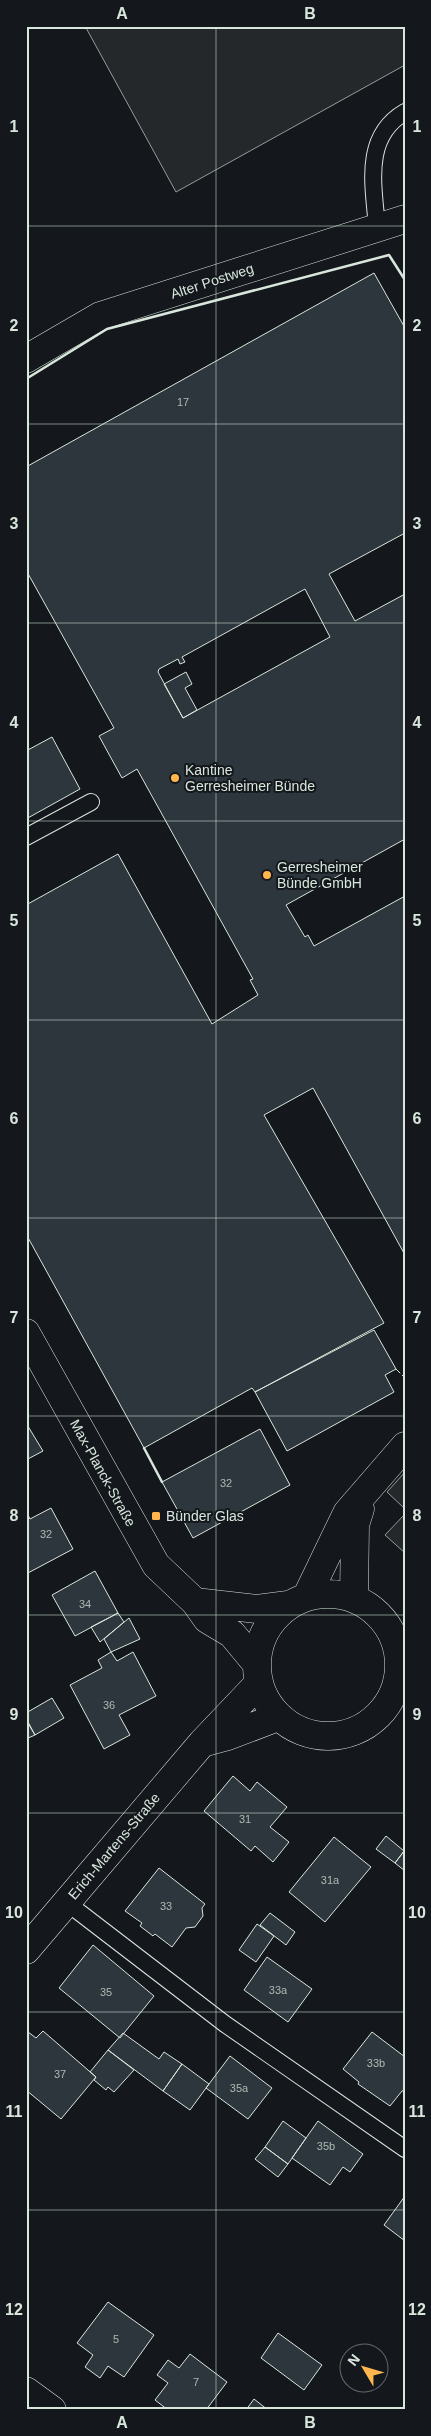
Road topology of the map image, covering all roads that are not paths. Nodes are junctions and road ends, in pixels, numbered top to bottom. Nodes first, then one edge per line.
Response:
1 (405, 112) edge
2 (405, 219) edge
3 (377, 228) junction
4 (26, 359) edge
5 (91, 802) dead end
6 (26, 837) edge
7 (26, 1333) edge
8 (405, 1446) edge
9 (367, 1489) junction
10 (354, 1598) junction
11 (298, 1601) junction
12 (195, 1602) junction
13 (402, 1654) edge
14 (258, 1673) junction
15 (399, 1693) edge
16 (278, 1717) junction
17 (202, 1743) junction
18 (66, 1902) junction
19 (26, 1950) edge
20 (405, 2149) edge
21 (26, 2391) edge
22 (52, 2410) edge

1 - 3 lane
2 - 3 street, Alter Postweg
3 - 4 street, Alter Postweg
5 - 6 lane
7 - 12 street, Max-Planck-Straße
8 - 9 street
9 - 10 street
9 - 11 street
10 - 11 street
10 - 13 street
11 - 12 street
11 - 14 street
12 - 14 street, Max-Planck-Straße
13 - 15 street
14 - 16 street
14 - 17 street, Erich-Martens-Straße
15 - 16 street
16 - 17 street
17 - 18 street, Erich-Martens-Straße
18 - 19 street, Erich-Martens-Straße
18 - 20 lane
21 - 22 street

